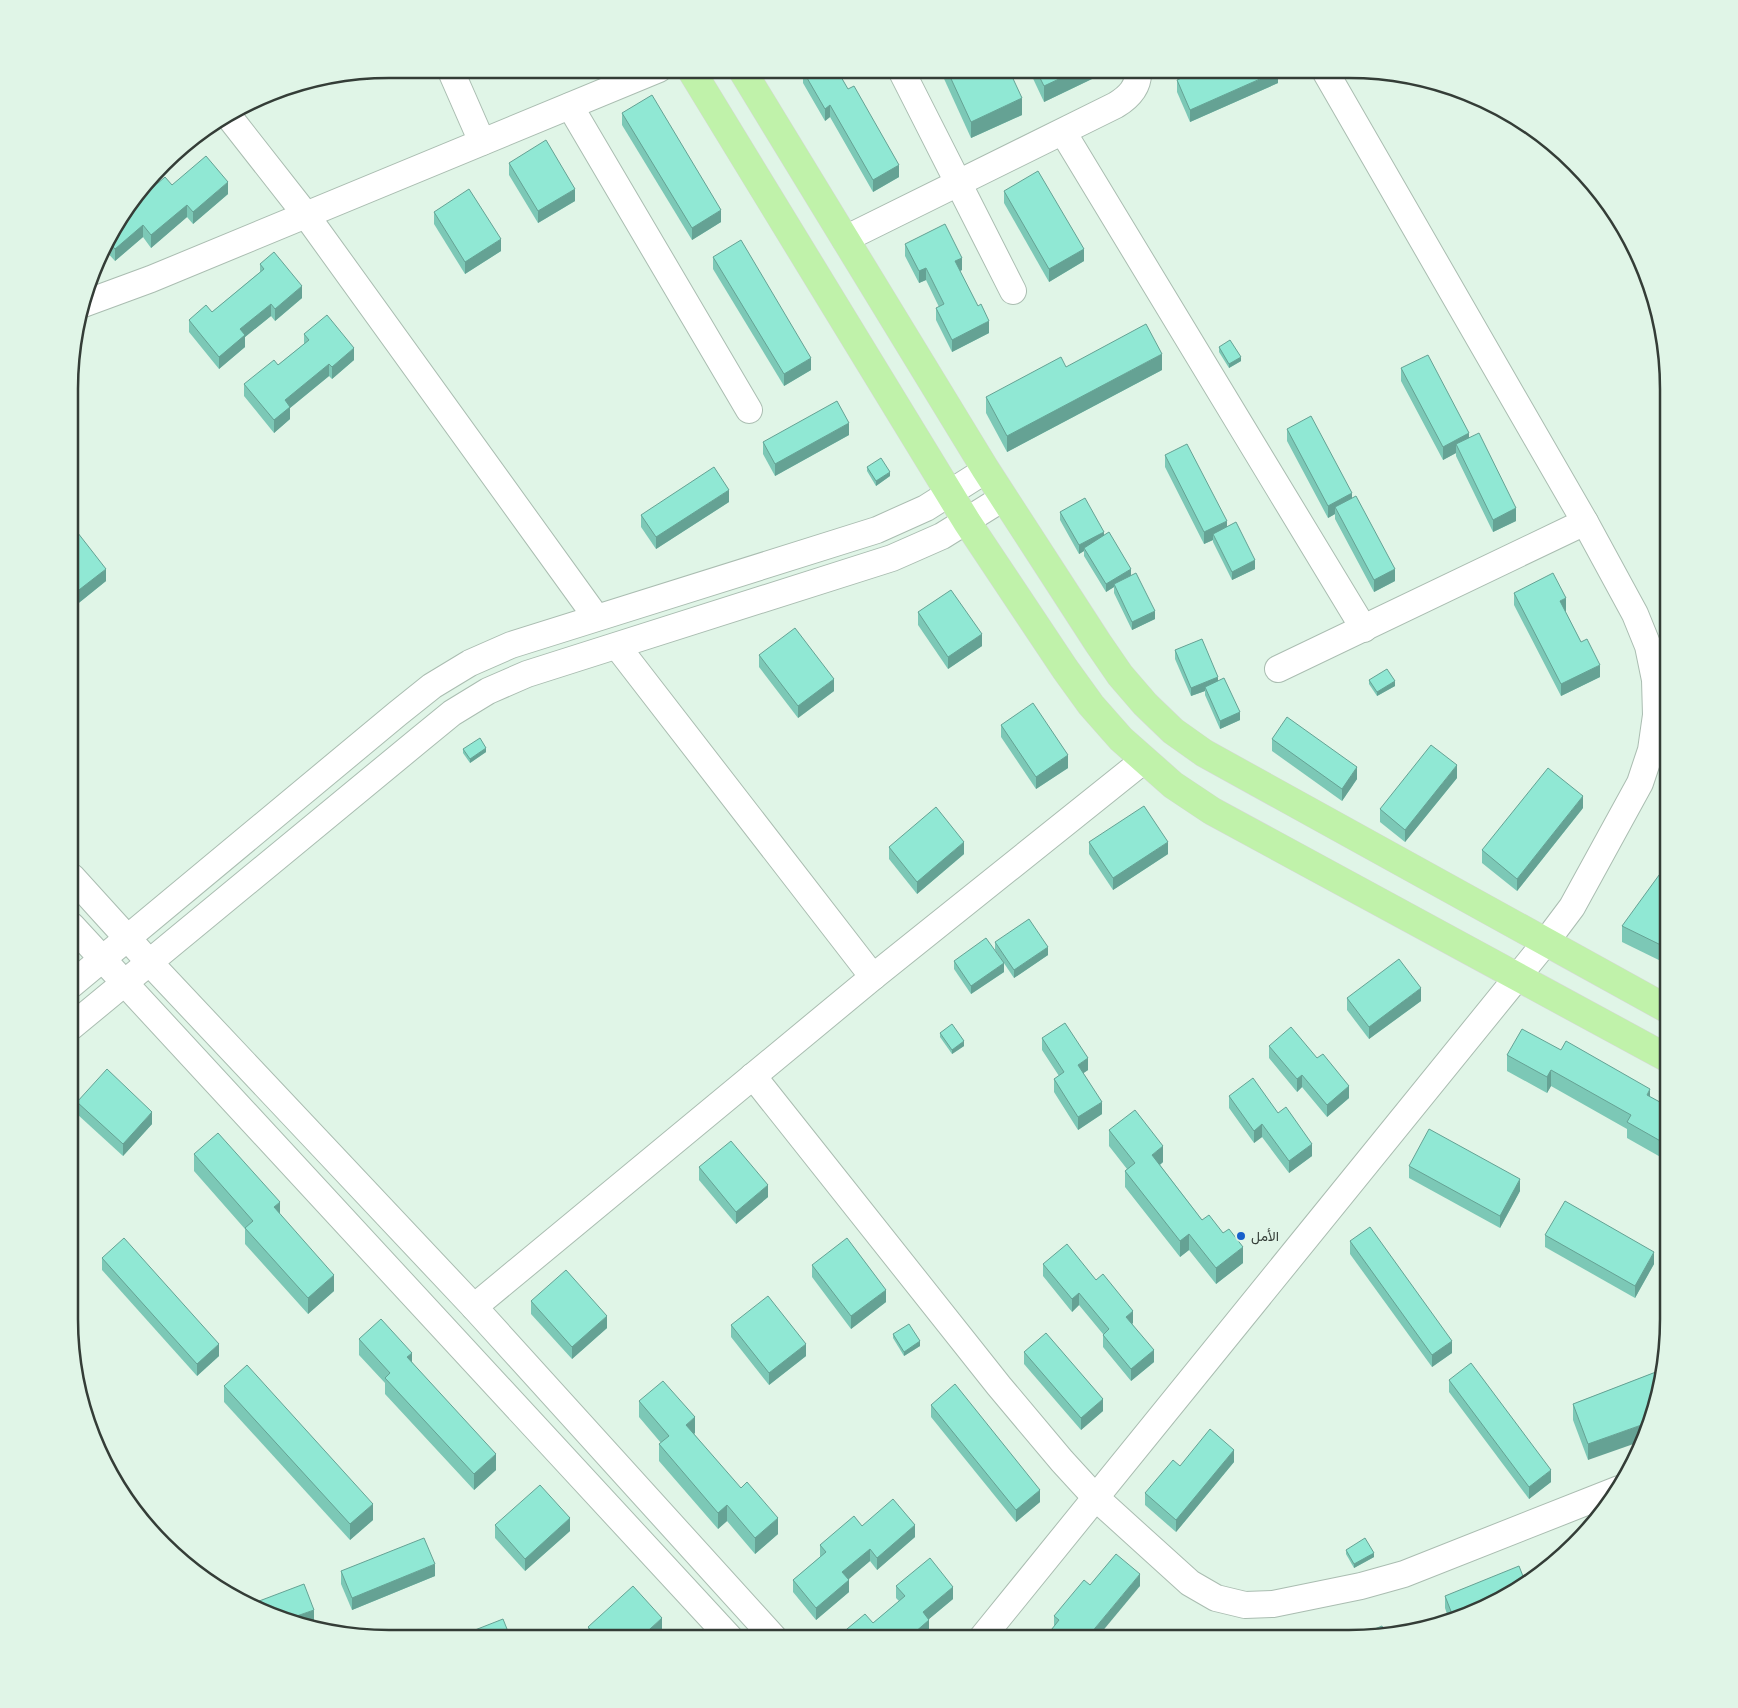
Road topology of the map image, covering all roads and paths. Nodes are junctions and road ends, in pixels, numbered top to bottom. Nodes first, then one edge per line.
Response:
1 (454, 77) edge
2 (642, 77) edge
3 (695, 77) edge
4 (746, 77) edge
5 (905, 77) edge
6 (1138, 77) edge
7 (1328, 77) edge
8 (570, 106) junction
9 (232, 120) edge
10 (1063, 132) junction
11 (482, 142) junction
12 (958, 183) junction
13 (306, 214) junction
14 (845, 239) junction
15 (1012, 291) dead end
16 (90, 301) edge
17 (749, 410) dead end
18 (986, 470) junction
19 (950, 494) junction
20 (1003, 498) junction
21 (966, 522) junction
22 (1585, 522) junction
23 (596, 617) junction
24 (1364, 629) junction
25 (617, 646) junction
26 (1278, 669) dead end
27 (1144, 760) junction
28 (78, 884) edge
29 (78, 933) edge
30 (128, 939) junction
31 (1545, 943) junction
32 (103, 960) junction
33 (150, 963) junction
34 (873, 977) junction
35 (1518, 977) junction
36 (78, 980) edge
37 (125, 984) junction
38 (1660, 1005) edge
39 (78, 1021) edge
40 (1660, 1053) edge
41 (752, 1076) junction
42 (474, 1306) junction
43 (1606, 1495) edge
44 (1095, 1497) junction
45 (723, 1630) edge
46 (766, 1630) edge
47 (988, 1630) edge

1 - 11 street
2 - 8 street
3 - 19 main road
4 - 14 main road
5 - 12 street
6 - 10 street
7 - 22 street
8 - 11 street
8 - 17 street
9 - 13 street
10 - 12 street
10 - 24 street
11 - 13 street
12 - 14 street
12 - 15 street
13 - 16 street
13 - 23 street
14 - 18 main road
18 - 19 street
18 - 20 main road
19 - 21 main road
19 - 23 street
20 - 21 street
20 - 31 main road
21 - 25 street
21 - 27 main road
22 - 24 street
22 - 31 street
23 - 30 street
24 - 26 street
25 - 33 street
25 - 34 street
27 - 34 street
27 - 35 main road
28 - 30 street
29 - 32 street
30 - 32 street
30 - 33 street
31 - 35 street
31 - 38 main road
32 - 36 street
32 - 37 street
33 - 37 street
33 - 42 street
34 - 41 street
35 - 40 main road
35 - 44 street
37 - 39 street
37 - 45 street
41 - 42 street
41 - 44 street
42 - 46 street
43 - 44 street
44 - 47 street

